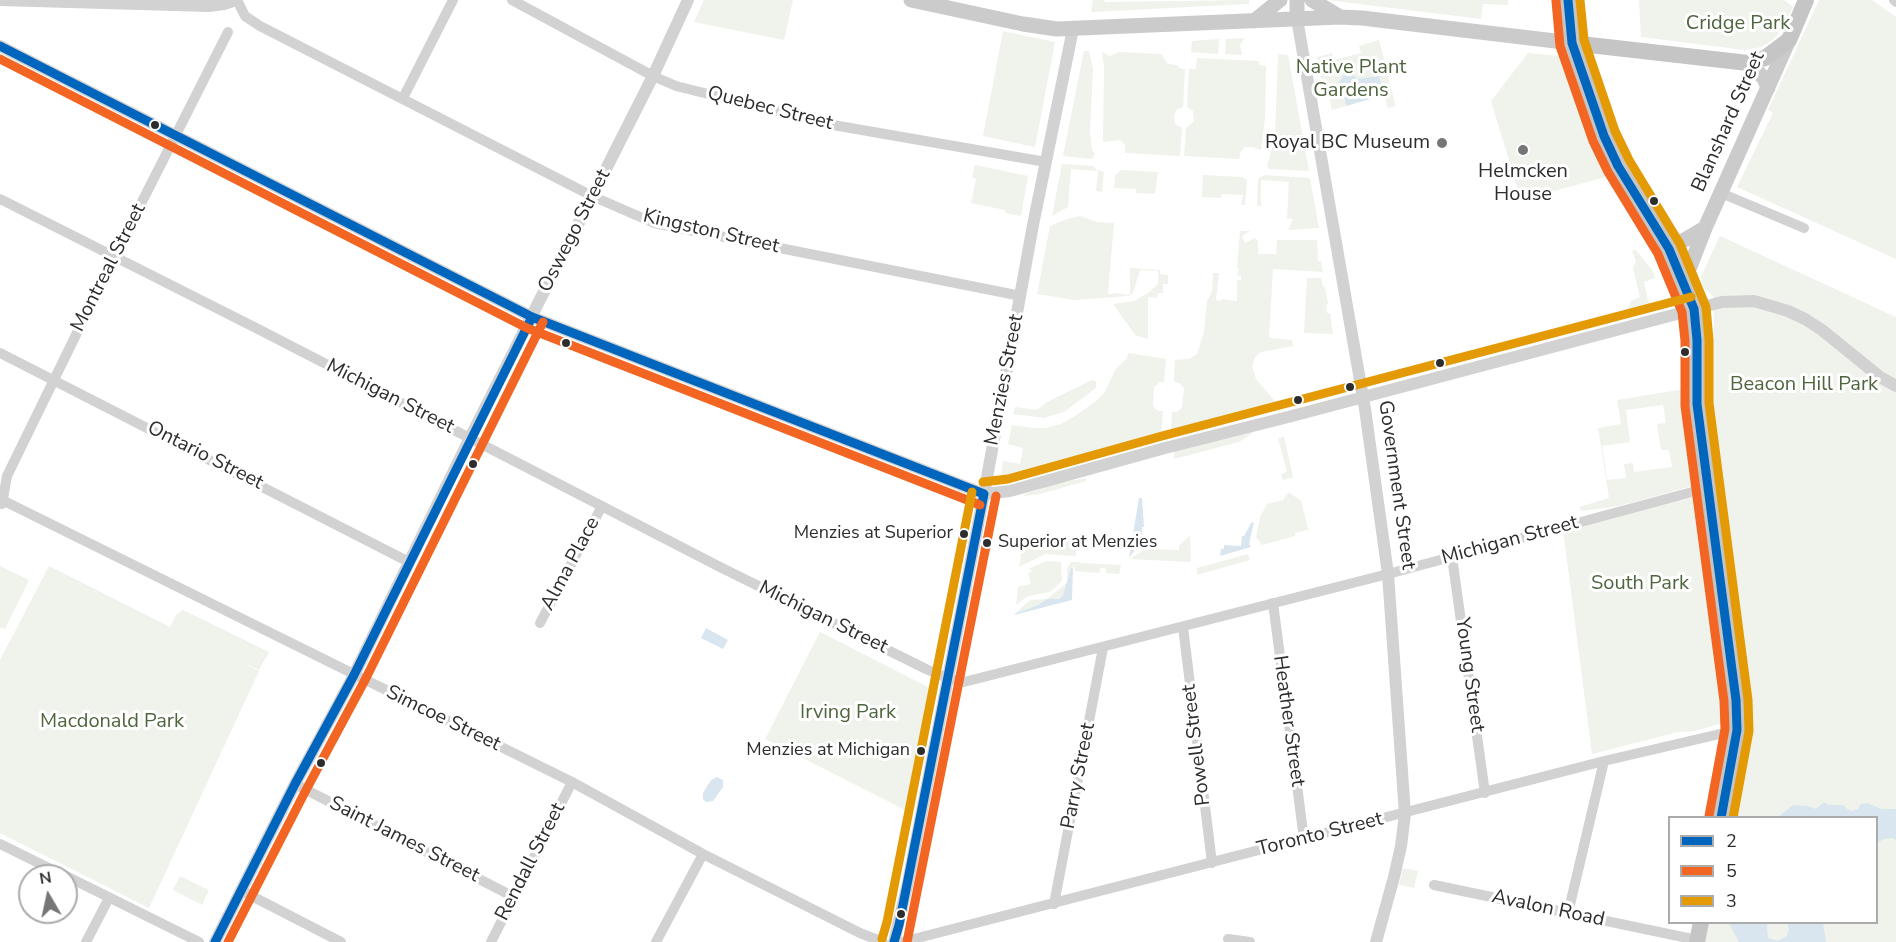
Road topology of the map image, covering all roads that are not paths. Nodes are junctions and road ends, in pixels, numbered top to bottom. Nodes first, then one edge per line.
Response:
1 (0, 0) edge
2 (237, 0) edge
3 (453, 0) edge
4 (512, 0) edge
5 (688, 0) edge
6 (911, 0) edge
7 (1280, 0) edge
8 (1297, 0) edge
9 (1312, 0) edge
10 (1568, 0) edge
11 (1806, 0) edge
12 (1340, 17) junction
13 (1297, 19) junction
14 (1254, 21) junction
15 (1073, 29) junction
16 (228, 32) dead end
17 (1789, 40) junction
18 (1572, 42) junction
19 (0, 46) edge
20 (1748, 63) junction
21 (653, 76) junction
22 (1768, 88) junction
23 (403, 98) junction
24 (176, 135) junction
25 (1046, 162) junction
26 (1721, 193) junction
27 (592, 196) junction
28 (0, 199) edge
29 (1705, 228) junction
30 (1804, 228) dead end
31 (1669, 249) junction
32 (114, 256) junction
33 (1684, 282) junction
34 (1021, 296) junction
35 (1694, 309) junction
36 (532, 317) junction
37 (0, 353) edge
38 (53, 380) junction
39 (1896, 386) edge
40 (1362, 397) junction
41 (470, 438) junction
42 (1707, 488) junction
43 (984, 494) junction
44 (1, 502) edge
45 (602, 506) junction
46 (1452, 556) junction
47 (409, 562) junction
48 (1388, 574) junction
49 (1273, 603) junction
50 (540, 623) dead end
51 (1183, 627) junction
52 (1103, 648) junction
53 (354, 675) junction
54 (947, 678) junction
55 (1737, 730) junction
56 (1604, 761) junction
57 (572, 782) junction
58 (296, 784) junction
59 (1485, 793) junction
60 (1405, 814) junction
61 (1721, 816) edge
62 (1304, 839) junction
63 (0, 844) edge
64 (703, 854) junction
65 (1212, 863) junction
66 (41, 864) edge
67 (78, 882) edge
68 (1434, 885) dead end
69 (242, 891) junction
70 (512, 896) junction
71 (109, 898) junction
72 (1054, 904) junction
73 (1568, 913) junction
74 (1701, 924) edge
75 (1228, 939) dead end
76 (1697, 941) edge
77 (86, 942) edge
78 (198, 942) edge
79 (215, 942) edge
80 (341, 942) edge
81 (491, 942) edge
82 (656, 942) edge
83 (883, 942) edge
84 (894, 942) edge
85 (903, 942) edge
86 (1250, 942) edge
87 (1376, 942) edge

1 - 2 street, Kingston Street
2 - 23 street, Kingston Street
3 - 23 street
4 - 21 street, Quebec Street
5 - 21 street, Oswego Street
6 - 15 main road
7 - 14 main road
8 - 13 main road, Government Street
9 - 12 main road
10 - 18 main road
11 - 17 main road, Blanshard Street
12 - 13 main road
12 - 18 main road
13 - 14 main road
13 - 40 street, Government Street
14 - 15 main road
15 - 25 street, Menzies Street
16 - 24 street, Montreal Street
17 - 20 main road
17 - 22 main road, Blanshard Street
18 - 20 main road
18 - 31 main road
19 - 24 street
20 - 22 main road
21 - 25 street, Quebec Street
21 - 27 street, Oswego Street
22 - 26 main road, Blanshard Street
23 - 27 street, Kingston Street
24 - 32 street, Montreal Street
24 - 36 street
25 - 34 street, Menzies Street
26 - 29 main road, Blanshard Street
26 - 30 street
27 - 34 street, Kingston Street
27 - 36 street, Oswego Street
28 - 32 street, Michigan Street
29 - 31 main road
29 - 33 main road, Blanshard Street
31 - 33 main road
32 - 38 street, Montreal Street
32 - 41 street, Michigan Street
33 - 35 main road
34 - 43 street, Menzies Street
35 - 39 street
35 - 40 street
35 - 42 main road
36 - 41 street, Oswego Street
36 - 43 street
37 - 38 street, Ontario Street
38 - 44 street, Montreal Street
38 - 47 street, Ontario Street
40 - 43 street
40 - 48 street, Government Street
41 - 45 street, Michigan Street
41 - 47 street, Oswego Street
42 - 46 street, Michigan Street
42 - 55 main road
43 - 54 street, Menzies Street
44 - 53 street, Simcoe Street
45 - 50 street, Alma Place
45 - 54 street, Michigan Street
46 - 48 street, Michigan Street
46 - 59 street, Young Street
47 - 53 street, Oswego Street
48 - 49 street, Michigan Street
48 - 60 street, Government Street
49 - 51 street, Michigan Street
49 - 62 street, Heather Street
51 - 52 street, Michigan Street
51 - 65 street, Powell Street
52 - 54 street, Michigan Street
52 - 72 street, Parry Street
53 - 57 street, Simcoe Street
53 - 58 street, Oswego Street
54 - 84 street, Menzies Street
55 - 56 street, Toronto Street
55 - 61 main road
56 - 59 street, Toronto Street
56 - 73 street
57 - 64 street, Simcoe Street
57 - 70 street, Rendall Street
58 - 69 street, Oswego Street
58 - 70 street, Saint James Street
59 - 60 street, Toronto Street
60 - 62 street, Toronto Street
60 - 87 street, Government Street
62 - 65 street, Toronto Street
63 - 66 street
64 - 82 street
64 - 83 street, Simcoe Street
65 - 72 street, Toronto Street
67 - 71 street
68 - 73 street, Avalon Road
69 - 79 street, Oswego Street
69 - 80 street
70 - 81 street, Rendall Street
71 - 77 street
71 - 78 street
72 - 85 street, Toronto Street
73 - 76 street, Avalon Road
74 - 76 main road
75 - 86 street

